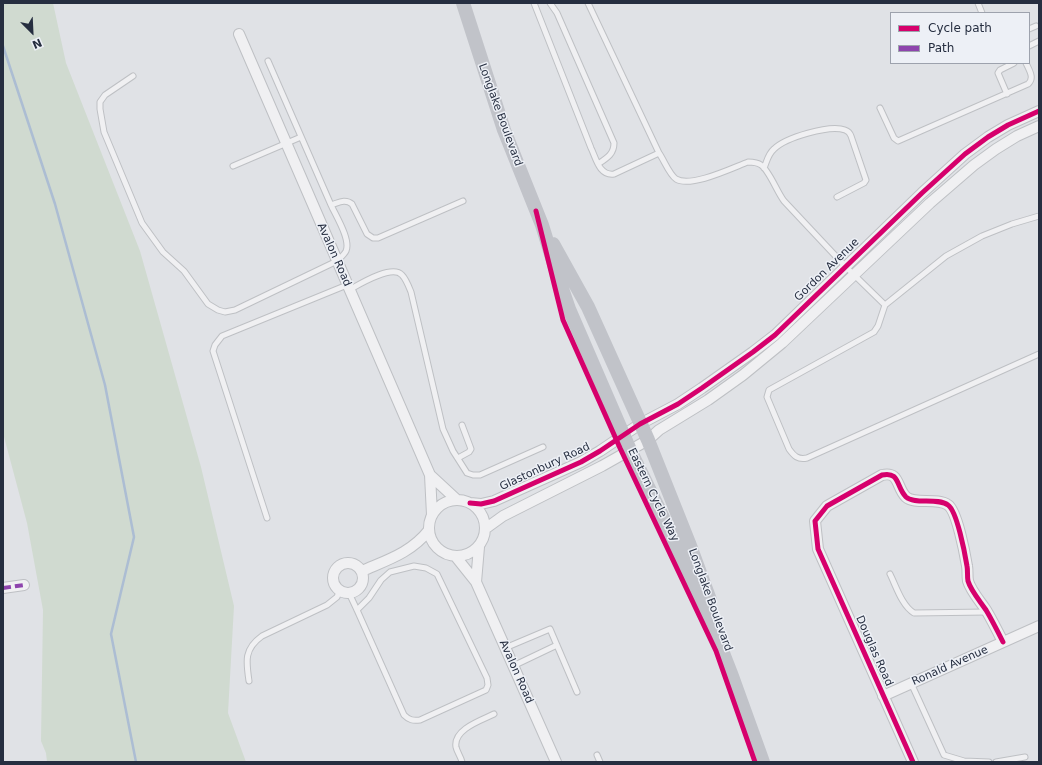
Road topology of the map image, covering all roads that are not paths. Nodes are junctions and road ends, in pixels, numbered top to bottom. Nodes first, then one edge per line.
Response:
1 (463, 3) edge
2 (534, 3) edge
3 (550, 3) edge
4 (588, 3) edge
5 (1036, 26) dead end
6 (1030, 29) edge
7 (239, 34) dead end
8 (1039, 41) edge
9 (1030, 46) edge
10 (268, 60) dead end
11 (1007, 64) edge
12 (1026, 64) edge
13 (133, 76) dead end
14 (1007, 94) junction
15 (880, 108) dead end
16 (1039, 111) edge
17 (1039, 126) edge
18 (301, 137) junction
19 (286, 144) junction
20 (659, 152) junction
21 (598, 164) junction
22 (233, 166) dead end
23 (764, 168) junction
24 (837, 197) dead end
25 (463, 201) dead end
26 (331, 205) junction
27 (1039, 216) edge
28 (542, 225) junction
29 (337, 261) junction
30 (845, 266) junction
31 (855, 275) junction
32 (348, 287) junction
33 (884, 305) junction
34 (1039, 354) edge
35 (640, 424) junction
36 (462, 425) dead end
37 (624, 436) junction
38 (648, 440) junction
39 (543, 447) dead end
40 (630, 450) junction
41 (458, 458) junction
42 (430, 475) junction
43 (457, 500) junction
44 (470, 503) junction
45 (432, 515) junction
46 (267, 518) dead end
47 (486, 529) junction
48 (429, 530) junction
49 (479, 547) junction
50 (407, 551) junction
51 (440, 551) junction
52 (456, 557) junction
53 (362, 571) junction
54 (890, 574) dead end
55 (476, 582) junction
56 (24, 585) dead end
57 (3, 588) edge
58 (345, 592) junction
59 (357, 610) junction
60 (987, 612) junction
61 (1039, 626) edge
62 (1003, 642) junction
63 (557, 645) junction
64 (505, 648) junction
65 (513, 666) junction
66 (249, 681) dead end
67 (911, 683) junction
68 (577, 692) dead end
69 (883, 696) junction
70 (494, 714) dead end
71 (597, 755) dead end
72 (1025, 757) dead end
73 (462, 762) edge
74 (556, 762) edge
75 (600, 762) edge
76 (763, 762) edge
77 (769, 762) edge
78 (913, 762) edge
79 (989, 762) edge
80 (996, 762) edge

1 - 28 main road, Longlake Boulevard
2 - 21 lane
3 - 21 lane
4 - 20 lane
5 - 6 lane
7 - 19 street, Avalon Road
8 - 9 lane
10 - 18 lane
11 - 14 lane
12 - 14 lane
13 - 29 lane
14 - 15 lane
16 - 30 street, Gordon Avenue
17 - 31 street, Gordon Avenue
18 - 19 lane
18 - 26 lane
19 - 22 lane
19 - 29 street, Avalon Road
20 - 21 lane
20 - 23 lane
23 - 24 lane
23 - 30 lane
25 - 26 lane
26 - 29 lane
27 - 33 lane
28 - 35 main road, Longlake Boulevard
28 - 37 main road, Longlake Boulevard
29 - 32 street, Avalon Road
30 - 31 lane
30 - 35 street, Gordon Avenue
31 - 33 lane
31 - 38 street, Gordon Avenue
32 - 41 lane
32 - 42 street, Avalon Road
32 - 46 lane
33 - 34 lane
35 - 37 street, Gordon Avenue
35 - 38 main road, Longlake Boulevard
36 - 41 lane
37 - 40 main road, Longlake Boulevard
37 - 44 street, Glastonbury Road
38 - 40 street, Gordon Avenue
38 - 77 main road, Longlake Boulevard
39 - 41 lane
40 - 47 street
40 - 76 main road, Longlake Boulevard
42 - 43 street, Avalon Road
42 - 45 street, Avalon Road
43 - 44 street
43 - 45 street
44 - 47 street
45 - 48 street
47 - 49 street
48 - 50 street
48 - 51 street
49 - 52 street
49 - 55 street
50 - 51 street
50 - 53 street
51 - 52 street
52 - 55 street
53 - 58 street
53 - 58 street
54 - 60 lane
55 - 64 street, Avalon Road
56 - 57 street
58 - 59 lane
58 - 66 lane
59 - 59 lane
60 - 62 street
60 - 69 street, Douglas Road
61 - 62 street, Ronald Avenue
62 - 67 street, Ronald Avenue
63 - 64 lane
63 - 65 lane
63 - 68 lane
64 - 65 street, Avalon Road
65 - 74 street, Avalon Road
67 - 69 street, Ronald Avenue
67 - 79 lane
69 - 78 street, Douglas Road
70 - 73 lane
71 - 75 lane
72 - 80 lane

